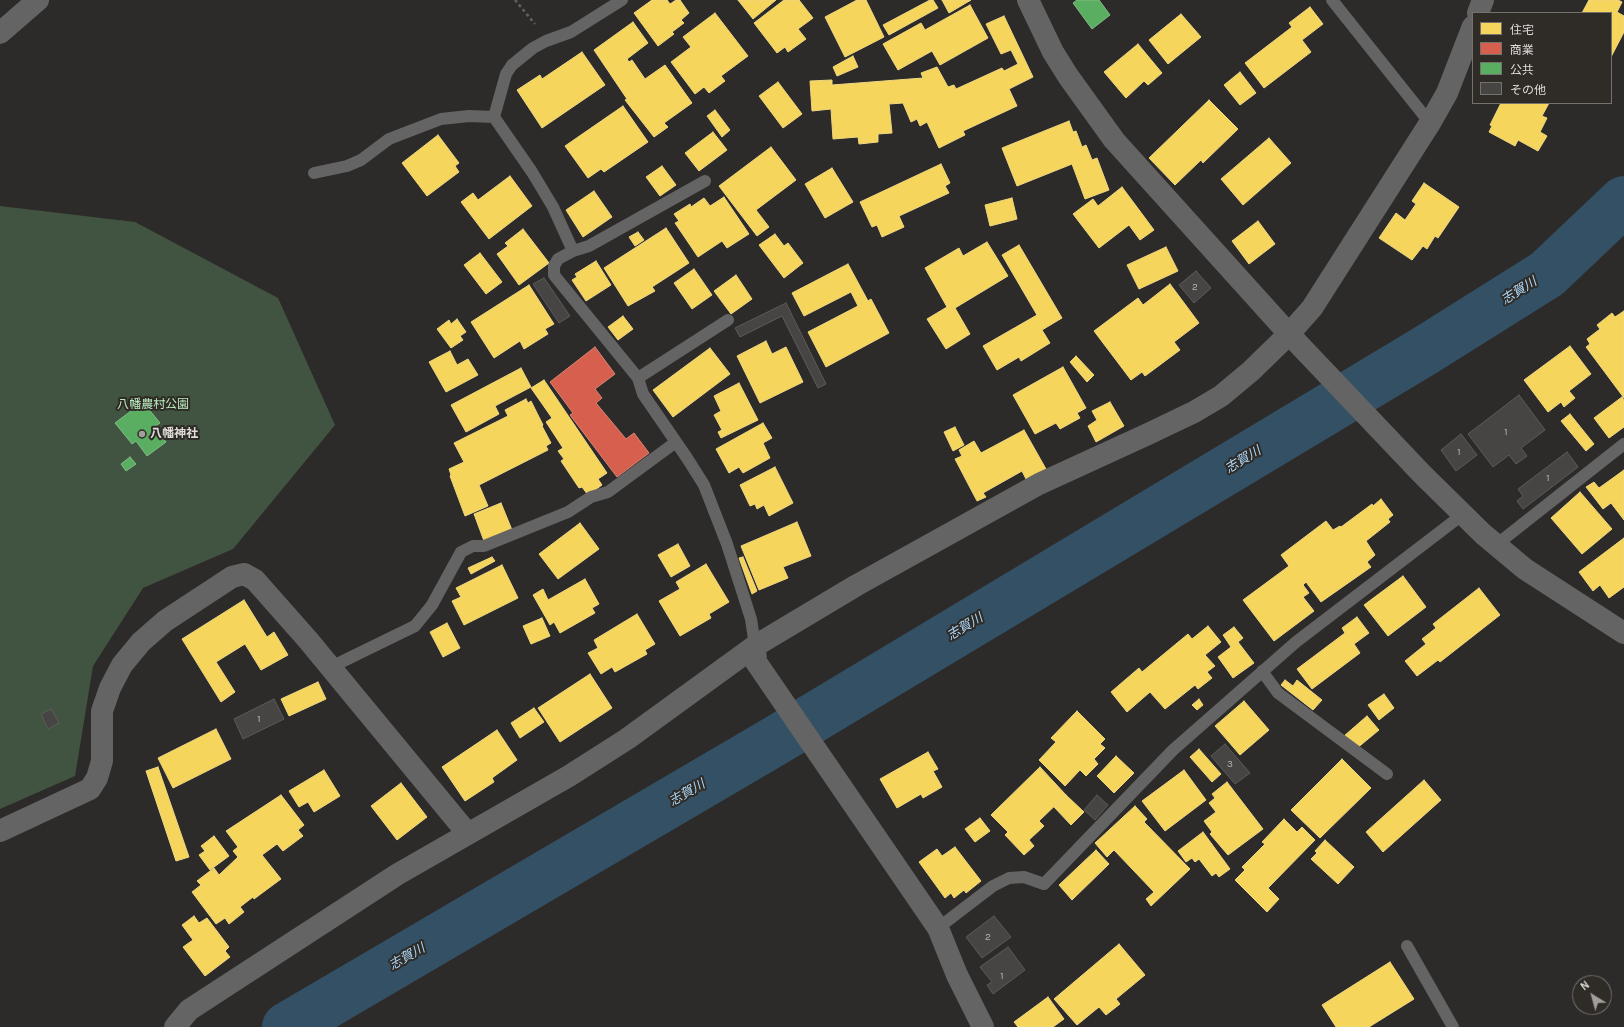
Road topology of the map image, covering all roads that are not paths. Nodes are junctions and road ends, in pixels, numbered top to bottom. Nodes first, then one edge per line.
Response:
1 (38, 0) edge
2 (622, 0) edge
3 (1028, 0) edge
4 (1332, 0) edge
5 (1483, 0) edge
6 (1478, 12) edge
7 (1472, 29) edge
8 (0, 33) edge
9 (494, 118) junction
10 (1430, 123) junction
11 (314, 173) dead end
12 (705, 181) dead end
13 (573, 251) junction
14 (728, 320) dead end
15 (1289, 334) junction
16 (638, 378) junction
17 (676, 442) junction
18 (1624, 444) edge
19 (1462, 515) junction
20 (1496, 545) junction
21 (1624, 633) edge
22 (756, 654) junction
23 (331, 667) junction
24 (1262, 671) junction
25 (1387, 774) dead end
26 (0, 831) edge
27 (468, 834) junction
28 (938, 928) junction
29 (1407, 946) dead end
30 (175, 1027) edge
31 (983, 1027) edge
32 (1453, 1027) edge

1 - 8 street
2 - 9 lane
3 - 15 street
4 - 10 lane
5 - 6 street
7 - 10 street
9 - 11 lane
9 - 13 lane
10 - 15 street
12 - 13 lane
13 - 16 lane
14 - 16 lane
15 - 19 street
15 - 22 street
16 - 17 lane
17 - 22 lane
17 - 23 lane
18 - 20 lane
19 - 20 street
19 - 24 lane
20 - 21 street
22 - 27 street
22 - 28 street
23 - 26 street
23 - 27 street
24 - 25 lane
24 - 28 lane
27 - 30 street
28 - 31 street
29 - 32 lane

